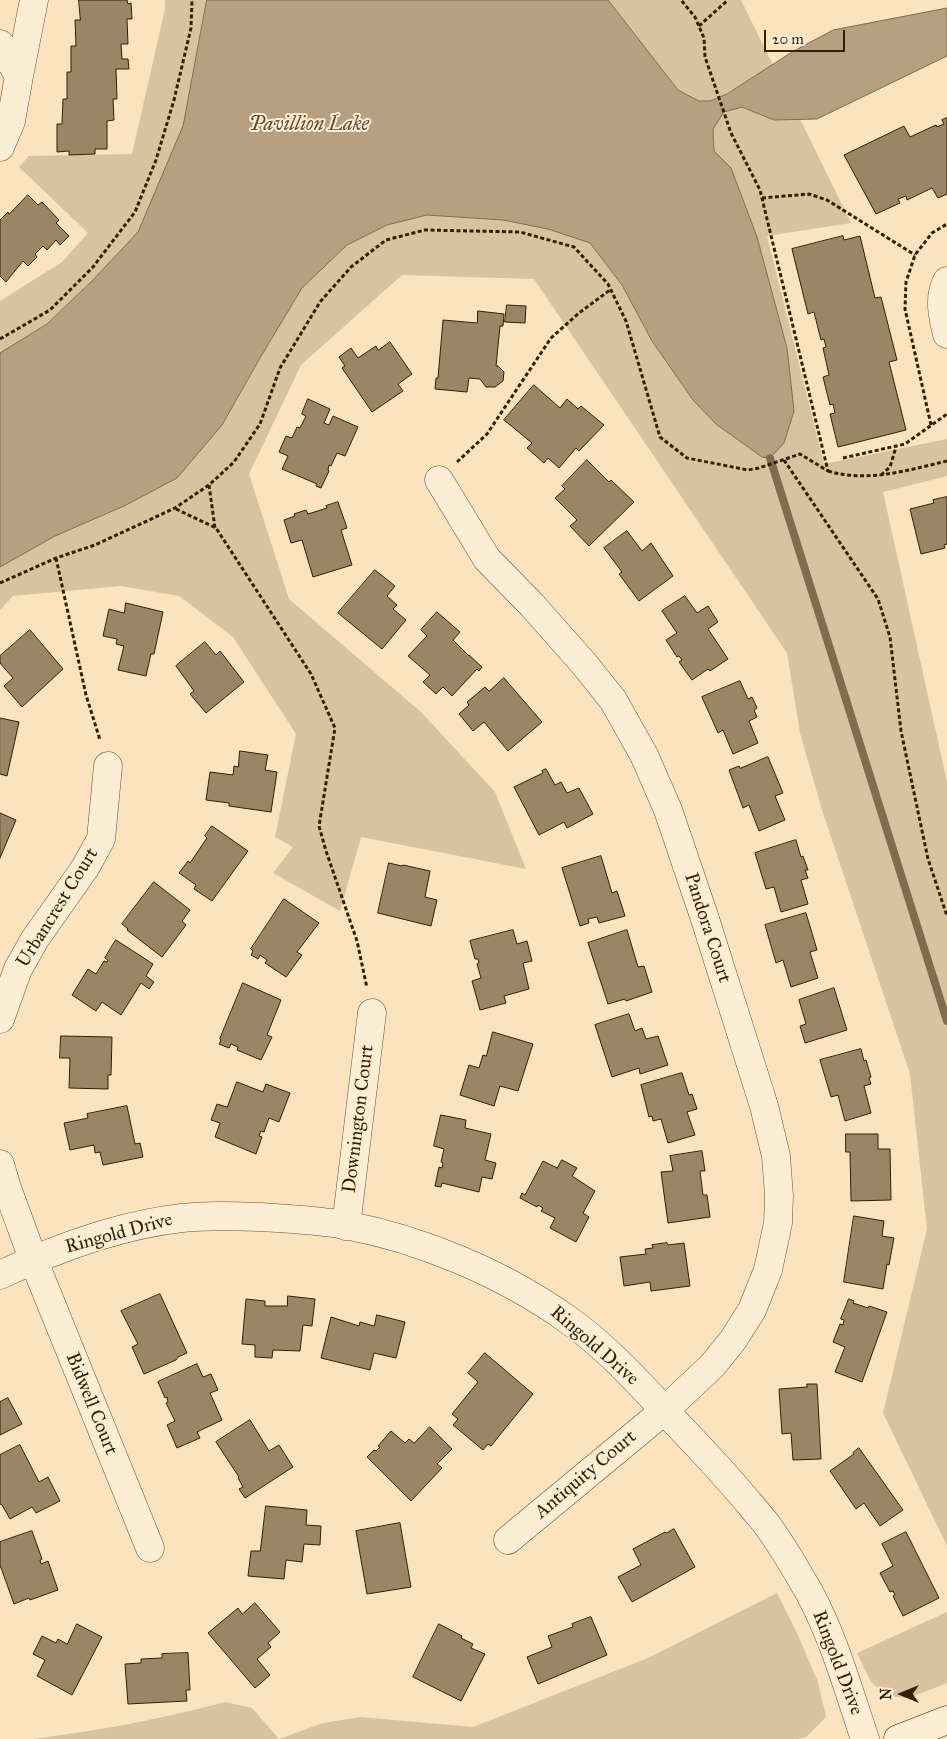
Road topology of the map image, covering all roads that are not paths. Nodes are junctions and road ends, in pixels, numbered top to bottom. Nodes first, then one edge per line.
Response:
1 (34, 0) edge
2 (0, 44) edge
3 (19, 76) junction
4 (0, 148) edge
5 (947, 281) edge
6 (947, 334) edge
7 (439, 480) road end
8 (108, 766) road end
9 (372, 1012) road end
10 (0, 1019) edge
11 (0, 1164) edge
12 (346, 1226) junction
13 (33, 1259) junction
14 (0, 1275) edge
15 (665, 1410) junction
16 (508, 1540) dead end
17 (150, 1548) dead end
18 (947, 1720) edge
19 (865, 1739) edge
20 (898, 1739) edge

1 - 3 street
2 - 3 street
3 - 4 street
5 - 6 street
7 - 15 street, Pandora Court
8 - 10 street, Urbancrest Court
9 - 12 street, Downington Court
11 - 13 street
12 - 13 street, Ringold Drive
12 - 15 street, Ringold Drive
13 - 14 street, Ringold Drive
13 - 17 street, Bidwell Court
15 - 16 street, Antiquity Court
15 - 19 street, Ringold Drive
18 - 20 street

